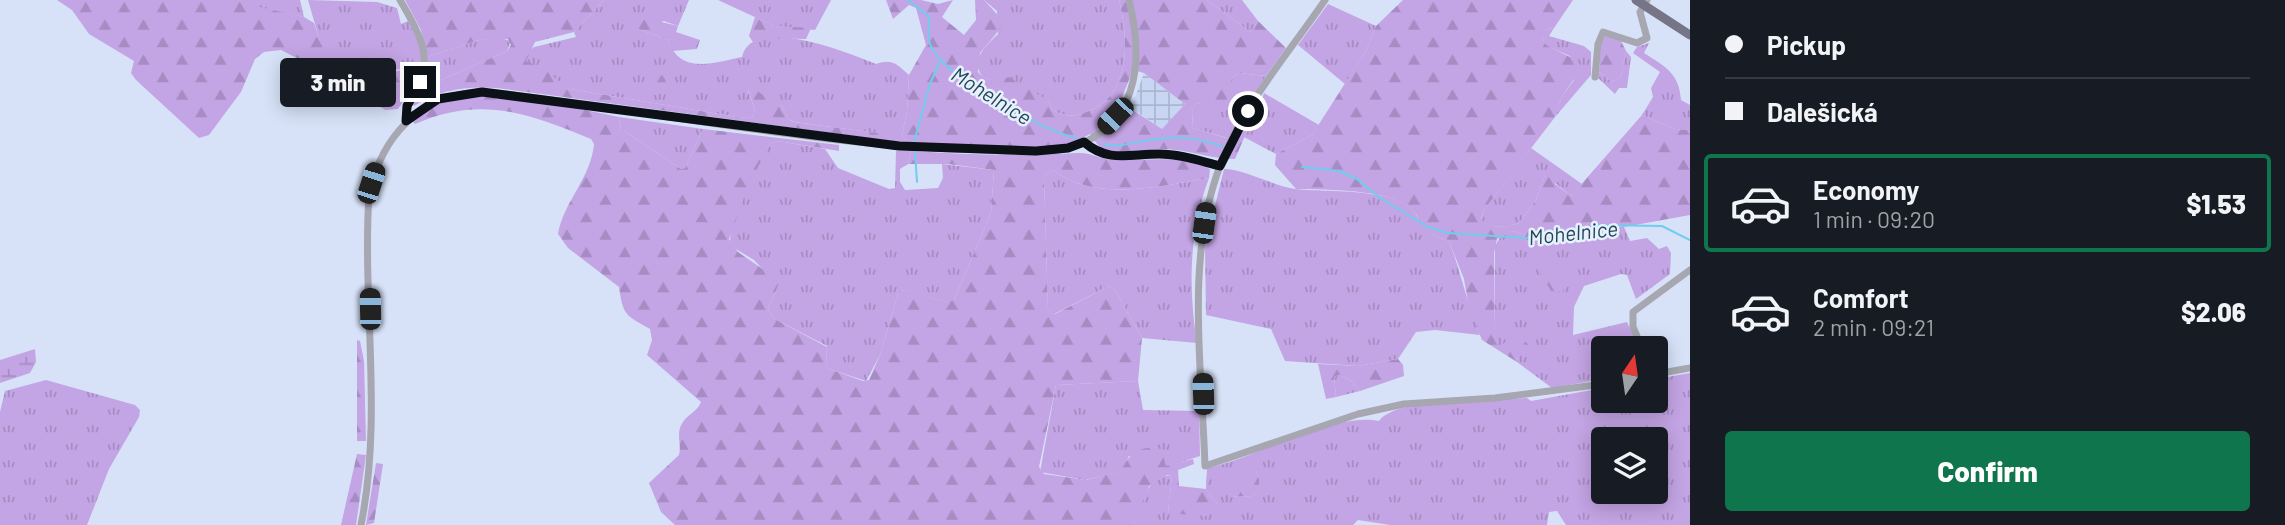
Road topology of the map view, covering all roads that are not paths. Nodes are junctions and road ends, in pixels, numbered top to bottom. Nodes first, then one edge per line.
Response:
1 (400, 0) edge
2 (1129, 0) edge
3 (1325, 0) edge
4 (1642, 2) edge
5 (1690, 35) edge
6 (1595, 77) dead end
7 (406, 121) junction
8 (1084, 142) junction
9 (1220, 166) junction
10 (1690, 270) edge
11 (1637, 336) edge
12 (1690, 368) edge
13 (1668, 372) edge
14 (1591, 386) edge
15 (361, 525) edge

1 - 7 street
2 - 8 street
3 - 9 street
4 - 5 main road
4 - 6 street
7 - 8 street
7 - 15 street
8 - 9 street
9 - 14 street
10 - 11 street
12 - 13 street

